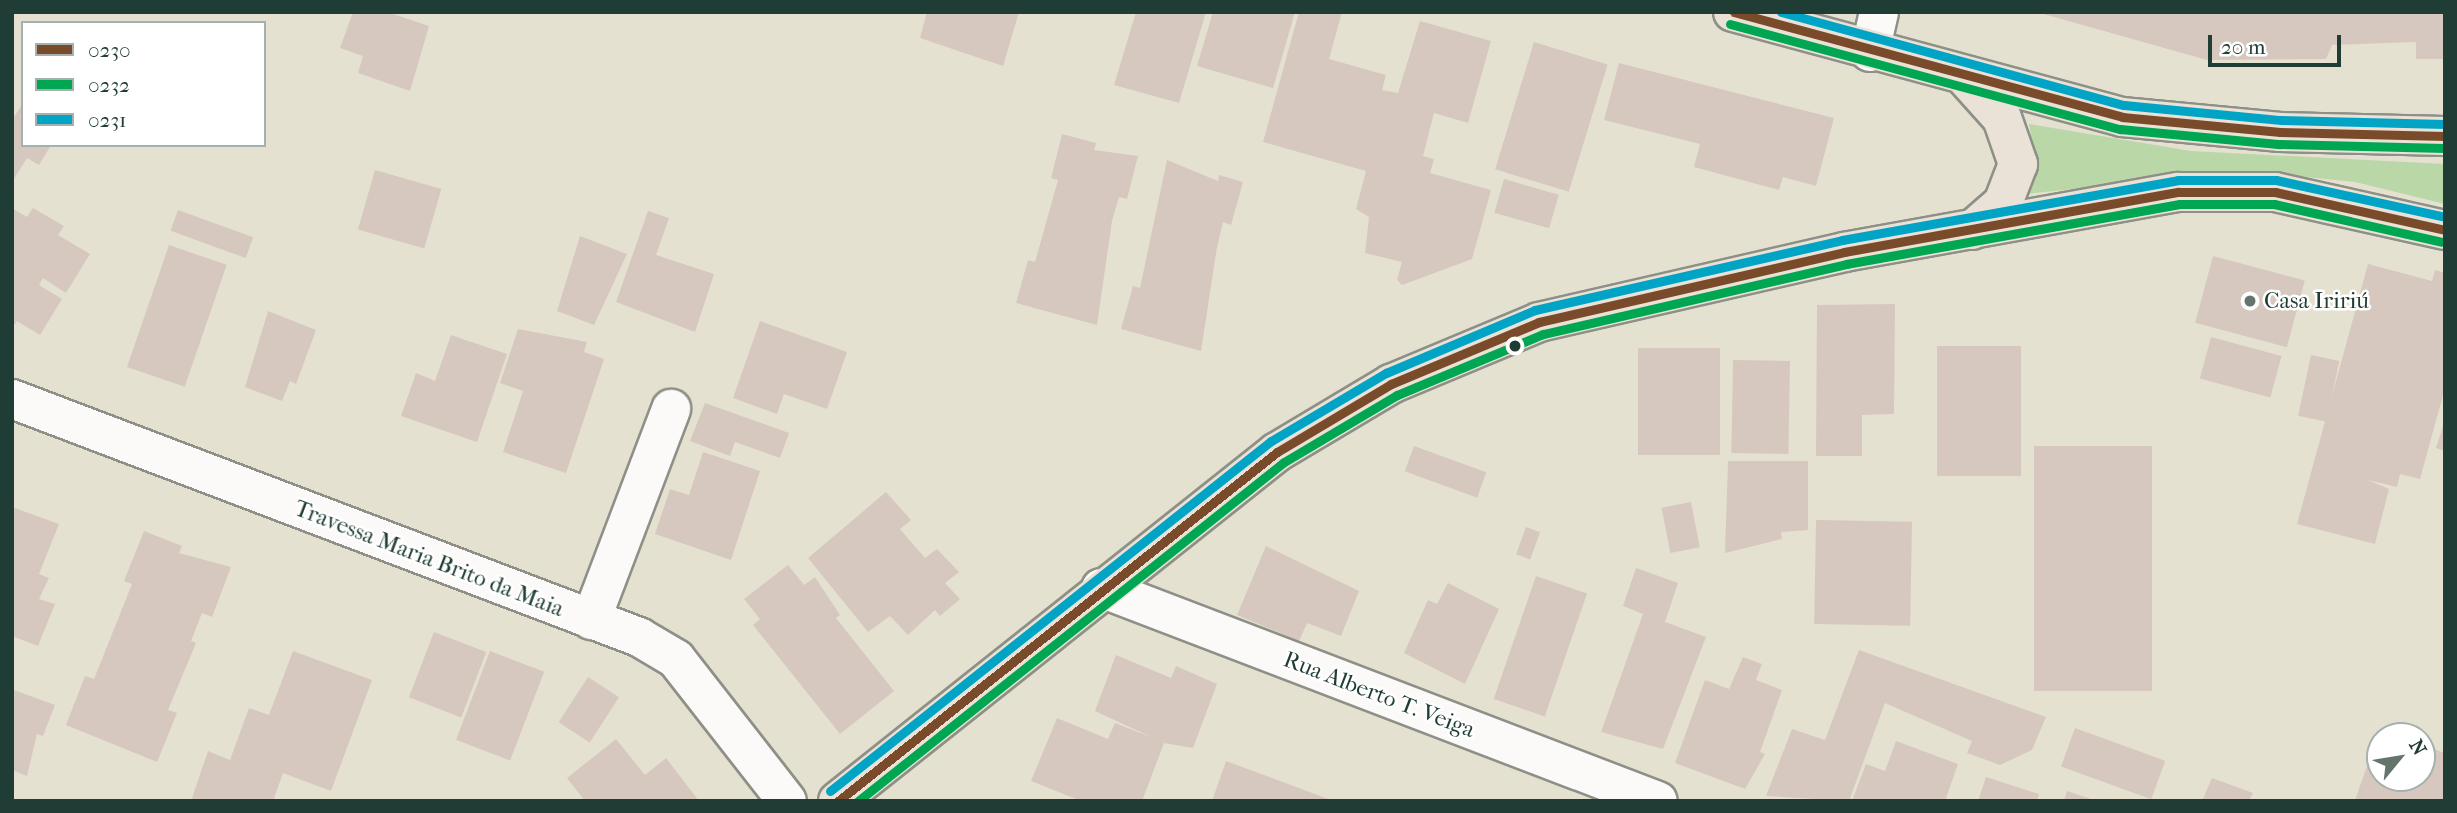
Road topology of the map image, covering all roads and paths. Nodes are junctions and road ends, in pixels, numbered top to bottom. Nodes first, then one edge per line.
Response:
1 (1733, 12) edge
2 (1879, 12) edge
3 (1870, 52) junction
4 (1967, 79) junction
5 (2445, 136) edge
6 (1972, 230) junction
7 (2445, 230) edge
8 (12, 399) edge
9 (671, 409) dead end
10 (1101, 588) junction
11 (591, 621) junction
12 (787, 801) edge
13 (838, 801) edge
14 (1658, 801) edge

1 - 3 main road
2 - 3 street
3 - 4 main road
4 - 5 main road
4 - 6 main road
6 - 7 main road
6 - 10 main road
8 - 11 street, Travessa Maria Brito da Maia
9 - 11 street
10 - 13 main road
10 - 14 street, Rua Alberto T. Veiga
11 - 12 street, Travessa Maria Brito da Maia

